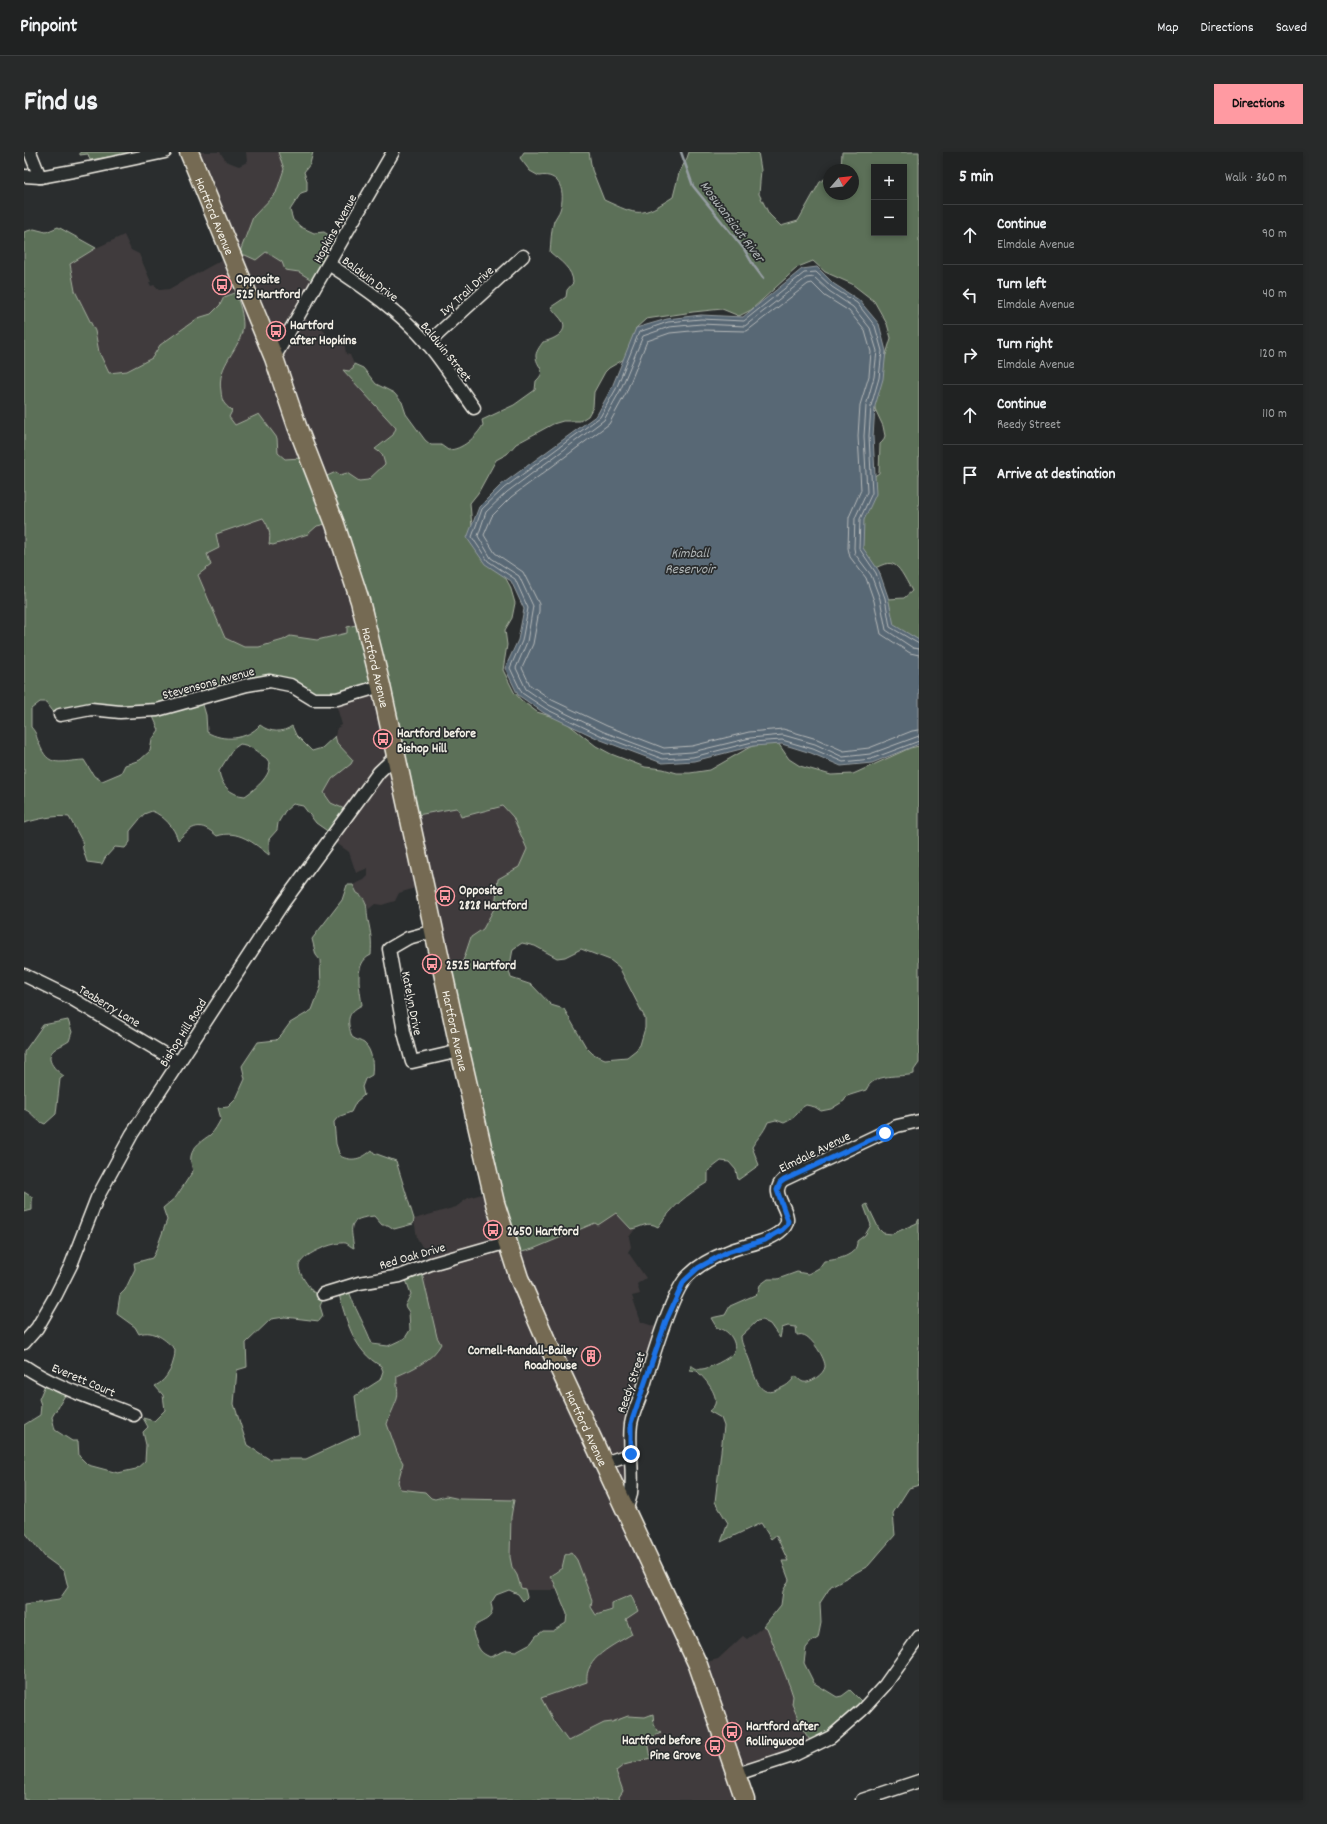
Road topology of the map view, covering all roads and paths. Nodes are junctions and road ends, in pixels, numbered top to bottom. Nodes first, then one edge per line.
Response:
1 (30, 152) edge
2 (165, 152) edge
3 (189, 152) edge
4 (393, 152) edge
5 (24, 176) edge
6 (40, 177) junction
7 (523, 256) dead end
8 (330, 265) junction
9 (396, 314) joint
10 (427, 344) junction
11 (274, 358) junction
12 (474, 408) dead end
13 (382, 686) junction
14 (60, 715) dead end
15 (396, 756) junction
16 (434, 931) junction
17 (24, 975) edge
18 (460, 1051) junction
19 (179, 1063) junction
20 (919, 1121) edge
21 (508, 1242) junction
22 (323, 1294) dead end
23 (666, 1321) joint
24 (24, 1343) edge
25 (24, 1366) edge
26 (134, 1415) dead end
27 (631, 1454) junction
28 (604, 1463) junction
29 (626, 1511) junction
30 (919, 1637) edge
31 (736, 1774) junction
32 (919, 1781) edge
33 (899, 1794) edge
34 (745, 1800) edge
35 (862, 1800) edge

1 - 6 street
2 - 6 street
3 - 11 highway, Hartford Avenue
4 - 8 street, Hopkins Avenue
5 - 6 street
7 - 10 street, Ivy Trail Drive
8 - 9 street, Baldwin Drive
8 - 11 street, Hopkins Avenue
9 - 10 street, Baldwin Street
10 - 12 street, Baldwin Street
11 - 13 highway, Hartford Avenue
13 - 14 street, Stevensons Avenue
13 - 15 highway, Hartford Avenue
15 - 16 highway, Hartford Avenue
15 - 19 street, Bishop Hill Road
16 - 18 highway, Hartford Avenue
16 - 18 street, Katelyn Drive
17 - 19 street, Teaberry Lane
18 - 21 highway, Hartford Avenue
19 - 24 street, Bishop Hill Road
20 - 23 street, Elmdale Avenue
21 - 22 street, Red Oak Drive
21 - 28 highway, Hartford Avenue
23 - 27 street, Reedy Street
25 - 26 street, Everett Court
27 - 28 street
27 - 29 street, Reedy Street
28 - 29 highway, Hartford Avenue
29 - 31 highway, Hartford Avenue
30 - 31 street
31 - 34 highway, Hartford Avenue
32 - 33 street
33 - 35 street

